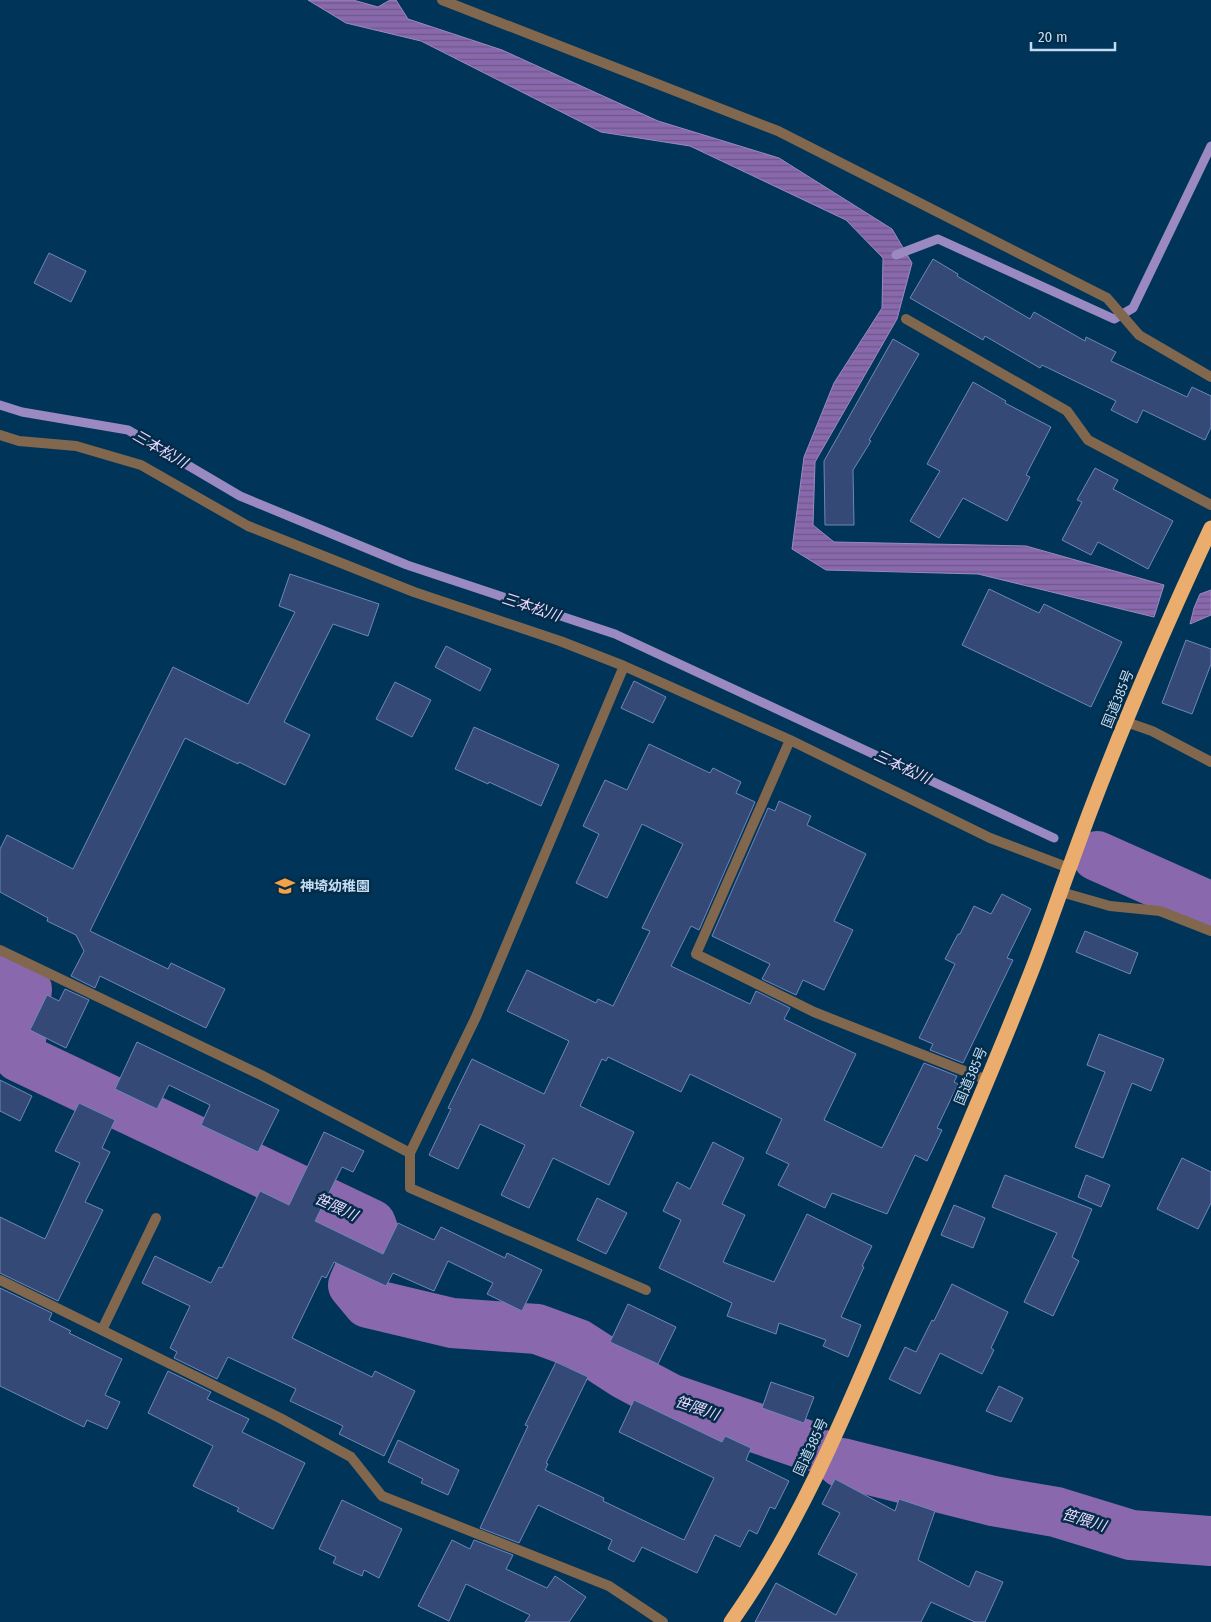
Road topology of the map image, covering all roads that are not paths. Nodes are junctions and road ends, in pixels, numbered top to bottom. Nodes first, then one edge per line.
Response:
1 (442, 0) edge
2 (906, 319) dead end
3 (1211, 377) edge
4 (0, 435) edge
5 (1211, 506) edge
6 (1211, 528) edge
7 (624, 666) junction
8 (1126, 722) junction
9 (790, 740) junction
10 (1211, 762) edge
11 (1069, 868) junction
12 (1061, 892) junction
13 (1211, 931) edge
14 (0, 950) edge
15 (987, 1080) junction
16 (410, 1153) junction
17 (156, 1218) dead end
18 (0, 1280) edge
19 (646, 1290) dead end
20 (102, 1330) junction
21 (663, 1622) edge
22 (731, 1622) edge

1 - 3 street
2 - 5 street
4 - 7 street
6 - 8 highway, 国道385号
7 - 9 street
7 - 16 street
8 - 10 street
8 - 11 highway, 国道385号
9 - 11 street
9 - 15 street
11 - 12 highway, 国道385号
12 - 13 street
12 - 15 highway, 国道385号
14 - 16 street
15 - 22 highway, 国道385号
16 - 19 street
17 - 20 street
18 - 20 street
20 - 21 street

